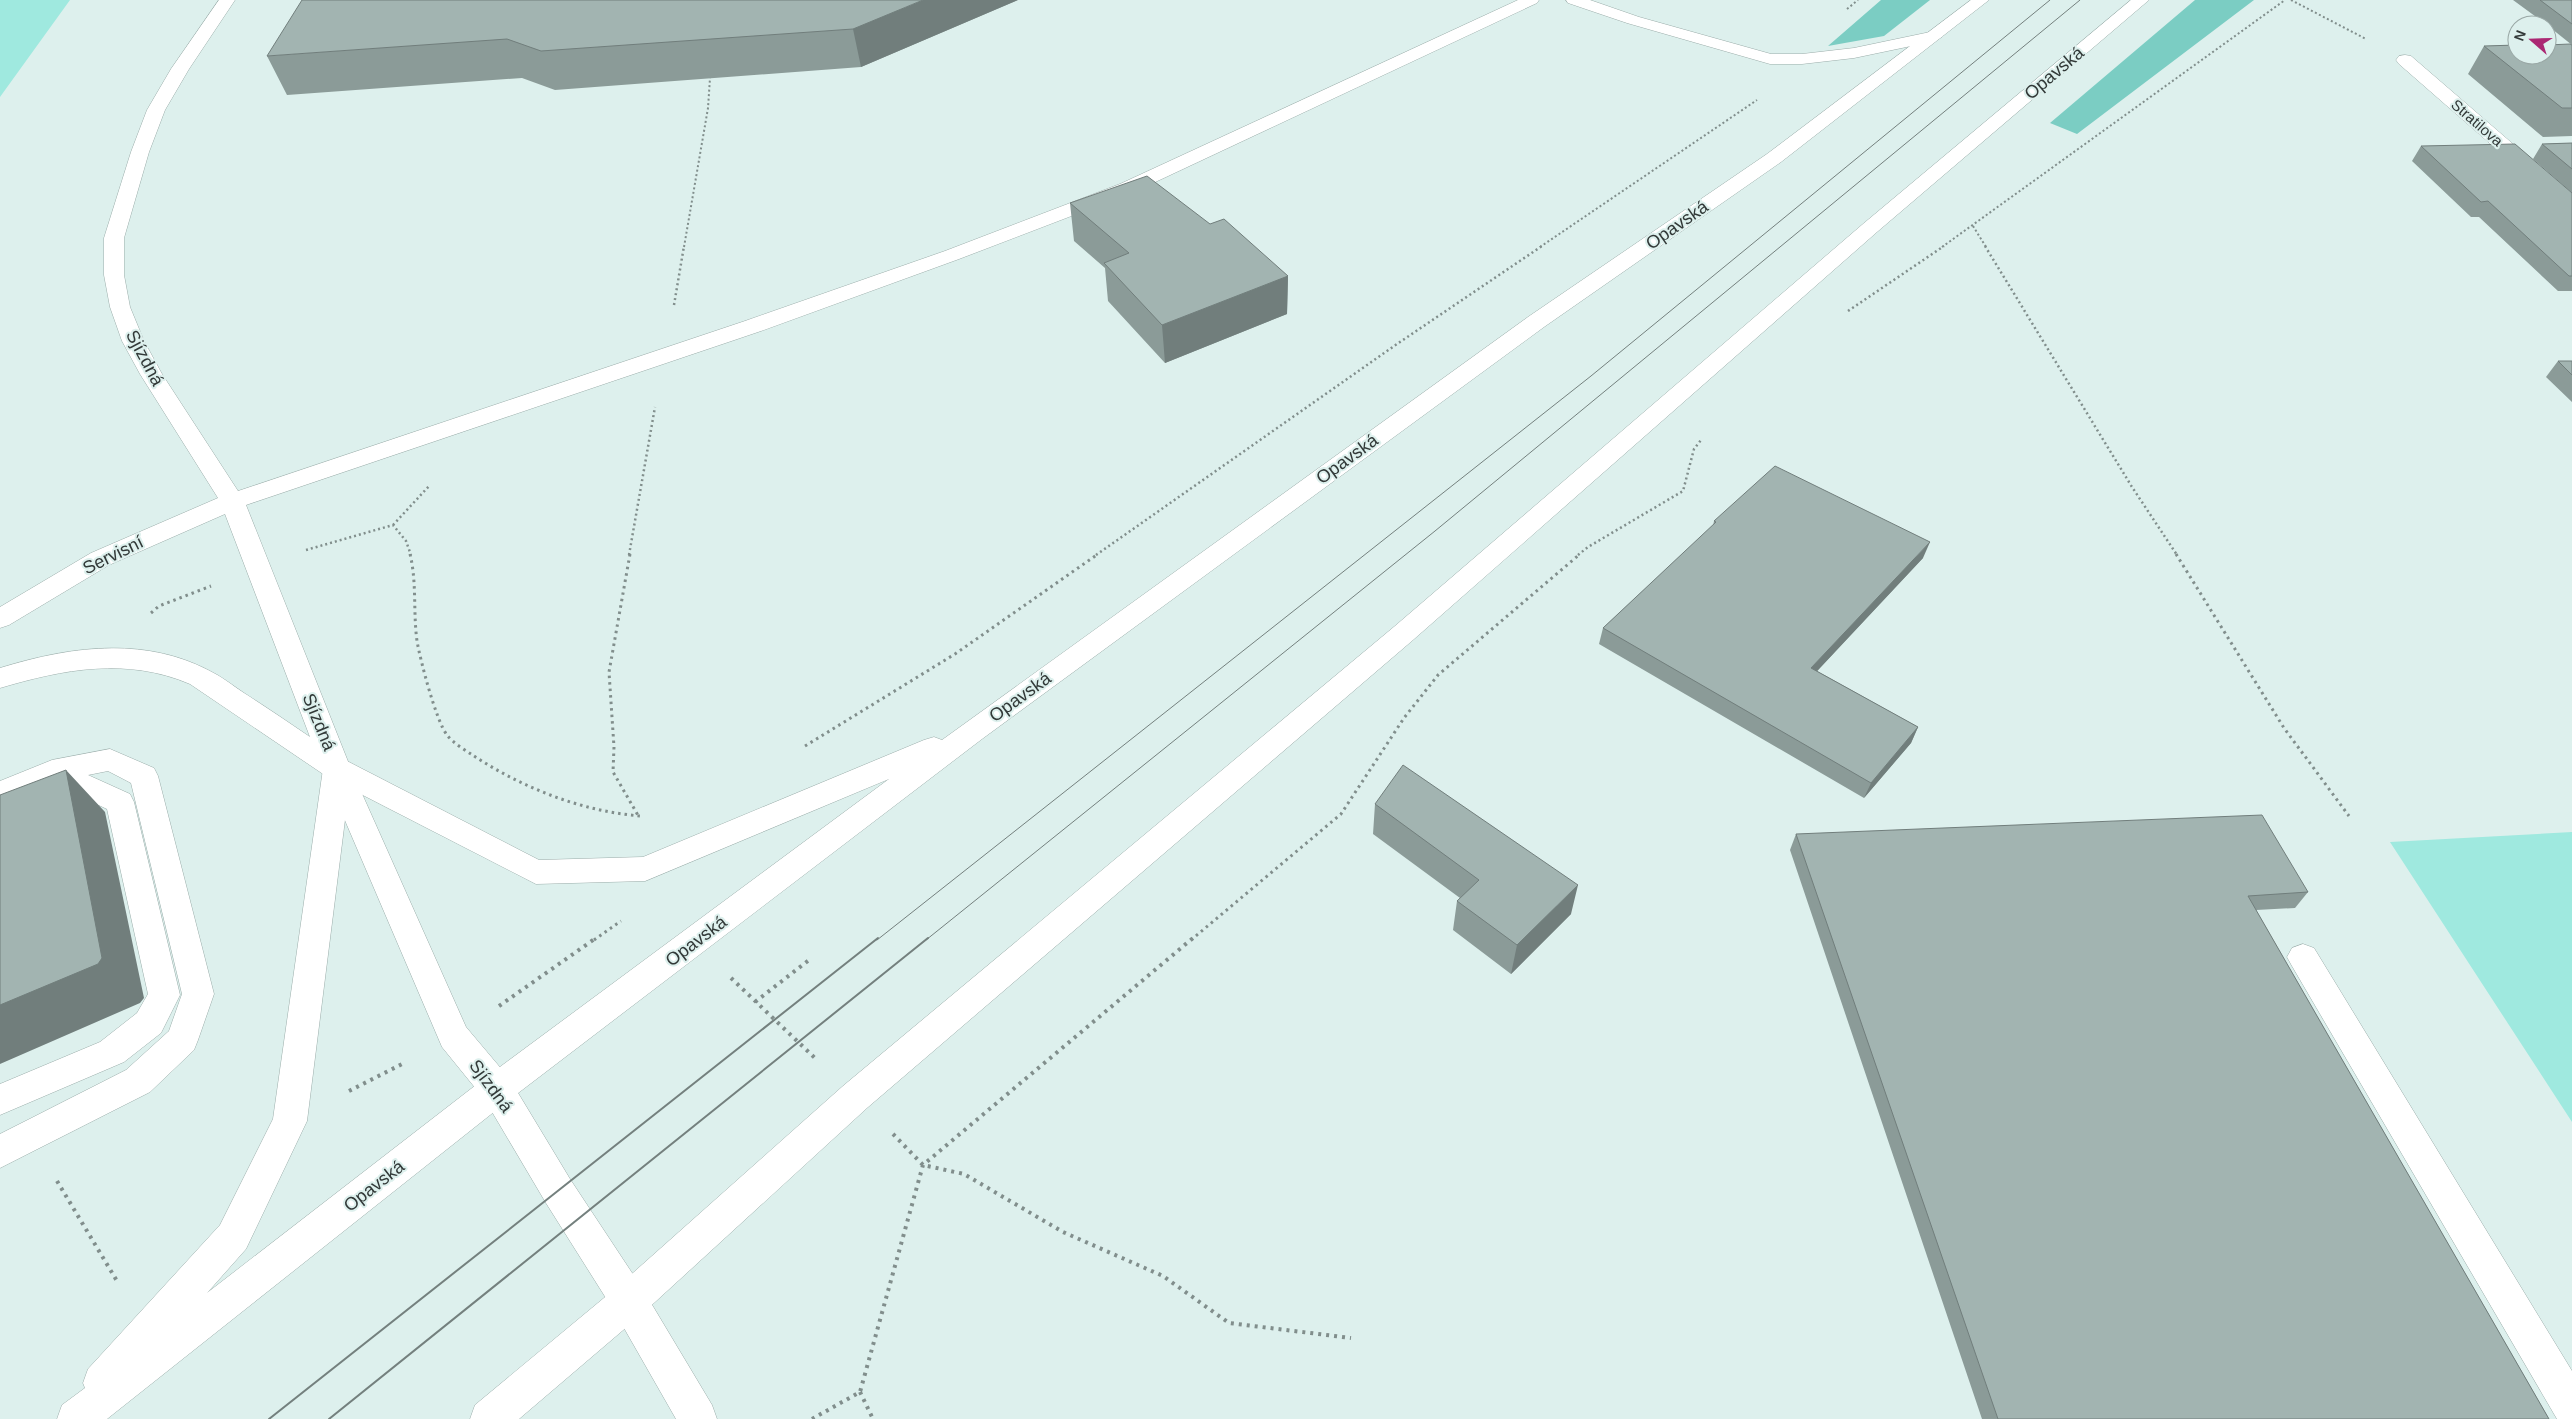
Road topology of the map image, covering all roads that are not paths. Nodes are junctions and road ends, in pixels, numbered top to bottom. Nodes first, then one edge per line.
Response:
1 (227, 0) edge
2 (1531, 0) edge
3 (1574, 0) edge
4 (1981, 0) edge
5 (2140, 0) edge
6 (1935, 36) junction
7 (2405, 60) road end
8 (2572, 205) edge
9 (232, 501) junction
10 (0, 620) edge
11 (0, 678) edge
12 (972, 732) junction
13 (338, 769) junction
14 (52, 771) junction
15 (0, 793) edge
16 (2303, 957) dead end
17 (497, 1089) junction
18 (0, 1100) edge
19 (0, 1152) edge
20 (629, 1301) junction
21 (2572, 1407) edge
22 (70, 1419) edge
23 (76, 1419) edge
24 (489, 1419) edge
25 (698, 1419) edge

1 - 9 main road, Sjízdná
2 - 9 main road, Servisní
3 - 6 main road
4 - 6 main road, Opavská
5 - 20 main road, Opavská
6 - 12 main road, Opavská
7 - 8 main road, Stratilova
9 - 10 main road, Servisní
9 - 13 main road, Sjízdná
11 - 13 main road
12 - 13 main road
12 - 17 main road, Opavská
13 - 17 main road, Sjízdná
13 - 22 main road
14 - 15 main road
14 - 18 main road
14 - 19 main road
16 - 21 main road
17 - 20 main road, Sjízdná
17 - 23 main road, Opavská
20 - 24 main road, Opavská
20 - 25 main road, Sjízdná

